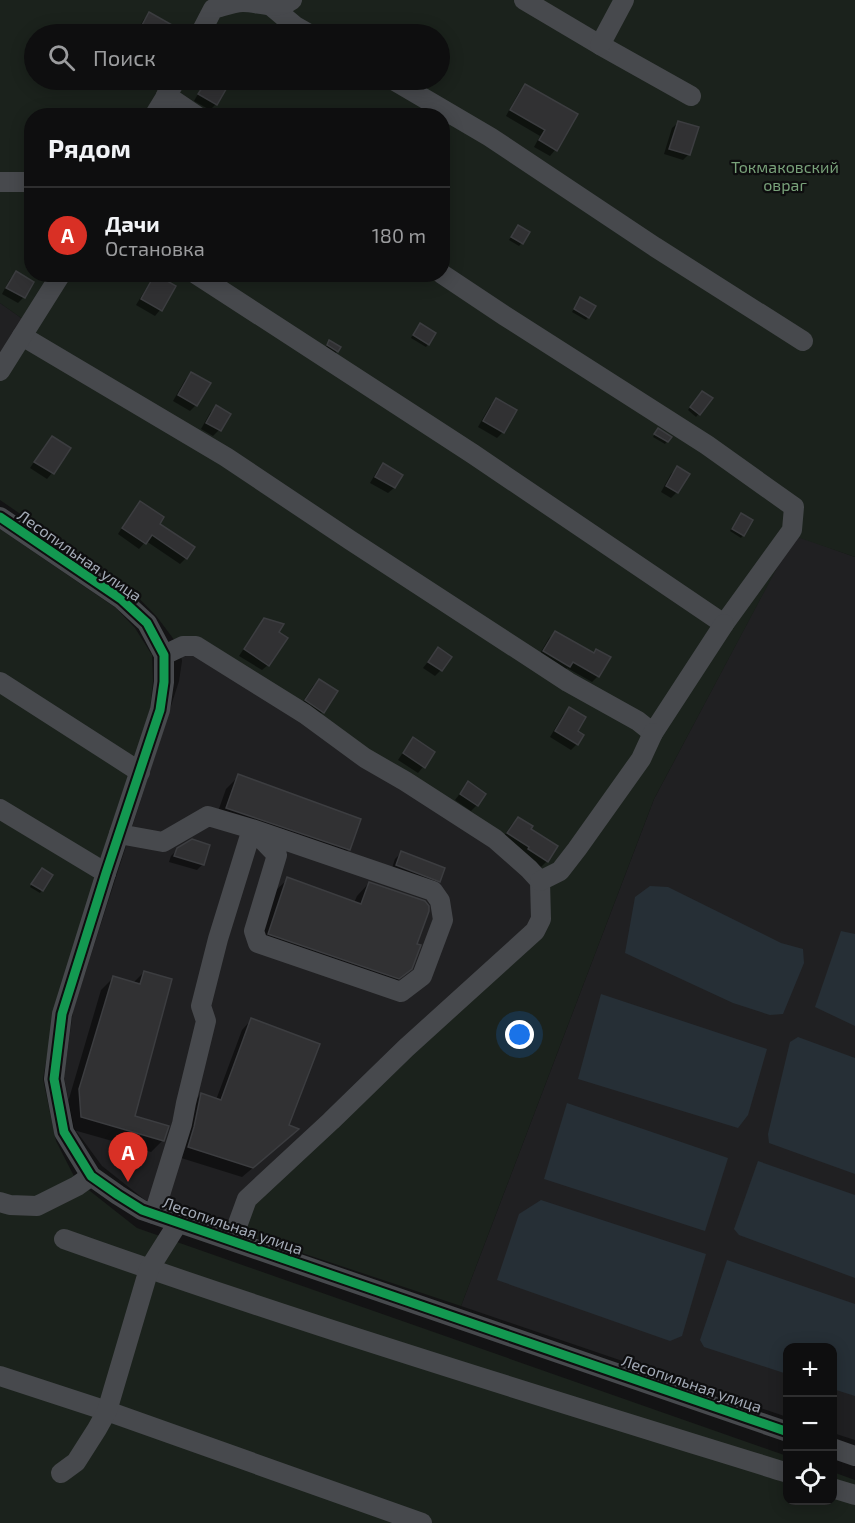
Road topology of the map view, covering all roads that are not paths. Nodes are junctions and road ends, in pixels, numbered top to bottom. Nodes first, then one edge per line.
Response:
1 (292, 0) edge
2 (524, 0) edge
3 (624, 0) edge
4 (213, 4) edge
5 (270, 5) junction
6 (204, 24) edge
7 (293, 24) edge
8 (600, 45) junction
9 (169, 90) edge
10 (174, 90) edge
11 (410, 90) edge
12 (691, 96) dead end
13 (158, 108) edge
14 (190, 108) edge
15 (441, 108) edge
16 (450, 113) edge
17 (0, 182) edge
18 (24, 182) edge
19 (450, 279) edge
20 (56, 282) edge
21 (208, 282) edge
22 (22, 336) junction
23 (803, 340) dead end
24 (0, 371) edge
25 (0, 517) edge
26 (724, 624) junction
27 (164, 655) junction
28 (0, 682) edge
29 (653, 733) junction
30 (140, 772) junction
31 (0, 808) edge
32 (252, 829) junction
33 (119, 834) junction
34 (106, 873) junction
35 (540, 881) junction
36 (91, 1176) junction
37 (0, 1202) edge
38 (154, 1214) junction
39 (178, 1223) junction
40 (64, 1239) dead end
41 (232, 1240) junction
42 (150, 1269) junction
43 (0, 1376) edge
44 (107, 1411) junction
45 (783, 1430) edge
46 (837, 1450) edge
47 (855, 1456) edge
48 (783, 1471) edge
49 (61, 1473) dead end
50 (837, 1490) edge
51 (855, 1495) edge
52 (422, 1523) edge

1 - 5 street
2 - 8 street
3 - 8 street
4 - 5 street
4 - 6 street
5 - 7 street
8 - 12 street
9 - 13 street
10 - 14 street
11 - 15 street
16 - 23 street
17 - 18 street
19 - 26 street
20 - 22 street
21 - 26 street
22 - 24 street
22 - 29 street
25 - 27 street, Лесопильная улица
26 - 29 street
27 - 30 street, Лесопильная улица
27 - 35 street
28 - 30 street
29 - 35 street
30 - 33 street, Лесопильная улица
31 - 34 street
32 - 32 street
32 - 33 street
32 - 38 street
33 - 34 street, Лесопильная улица
34 - 36 street, Лесопильная улица
35 - 41 street
36 - 37 street
36 - 38 street, Лесопильная улица
38 - 39 street, Лесопильная улица
39 - 41 street, Лесопильная улица
39 - 42 street
40 - 42 street
41 - 45 street, Лесопильная улица
42 - 44 street
42 - 48 street
43 - 44 street
44 - 49 street
44 - 52 street
46 - 47 street
50 - 51 street

